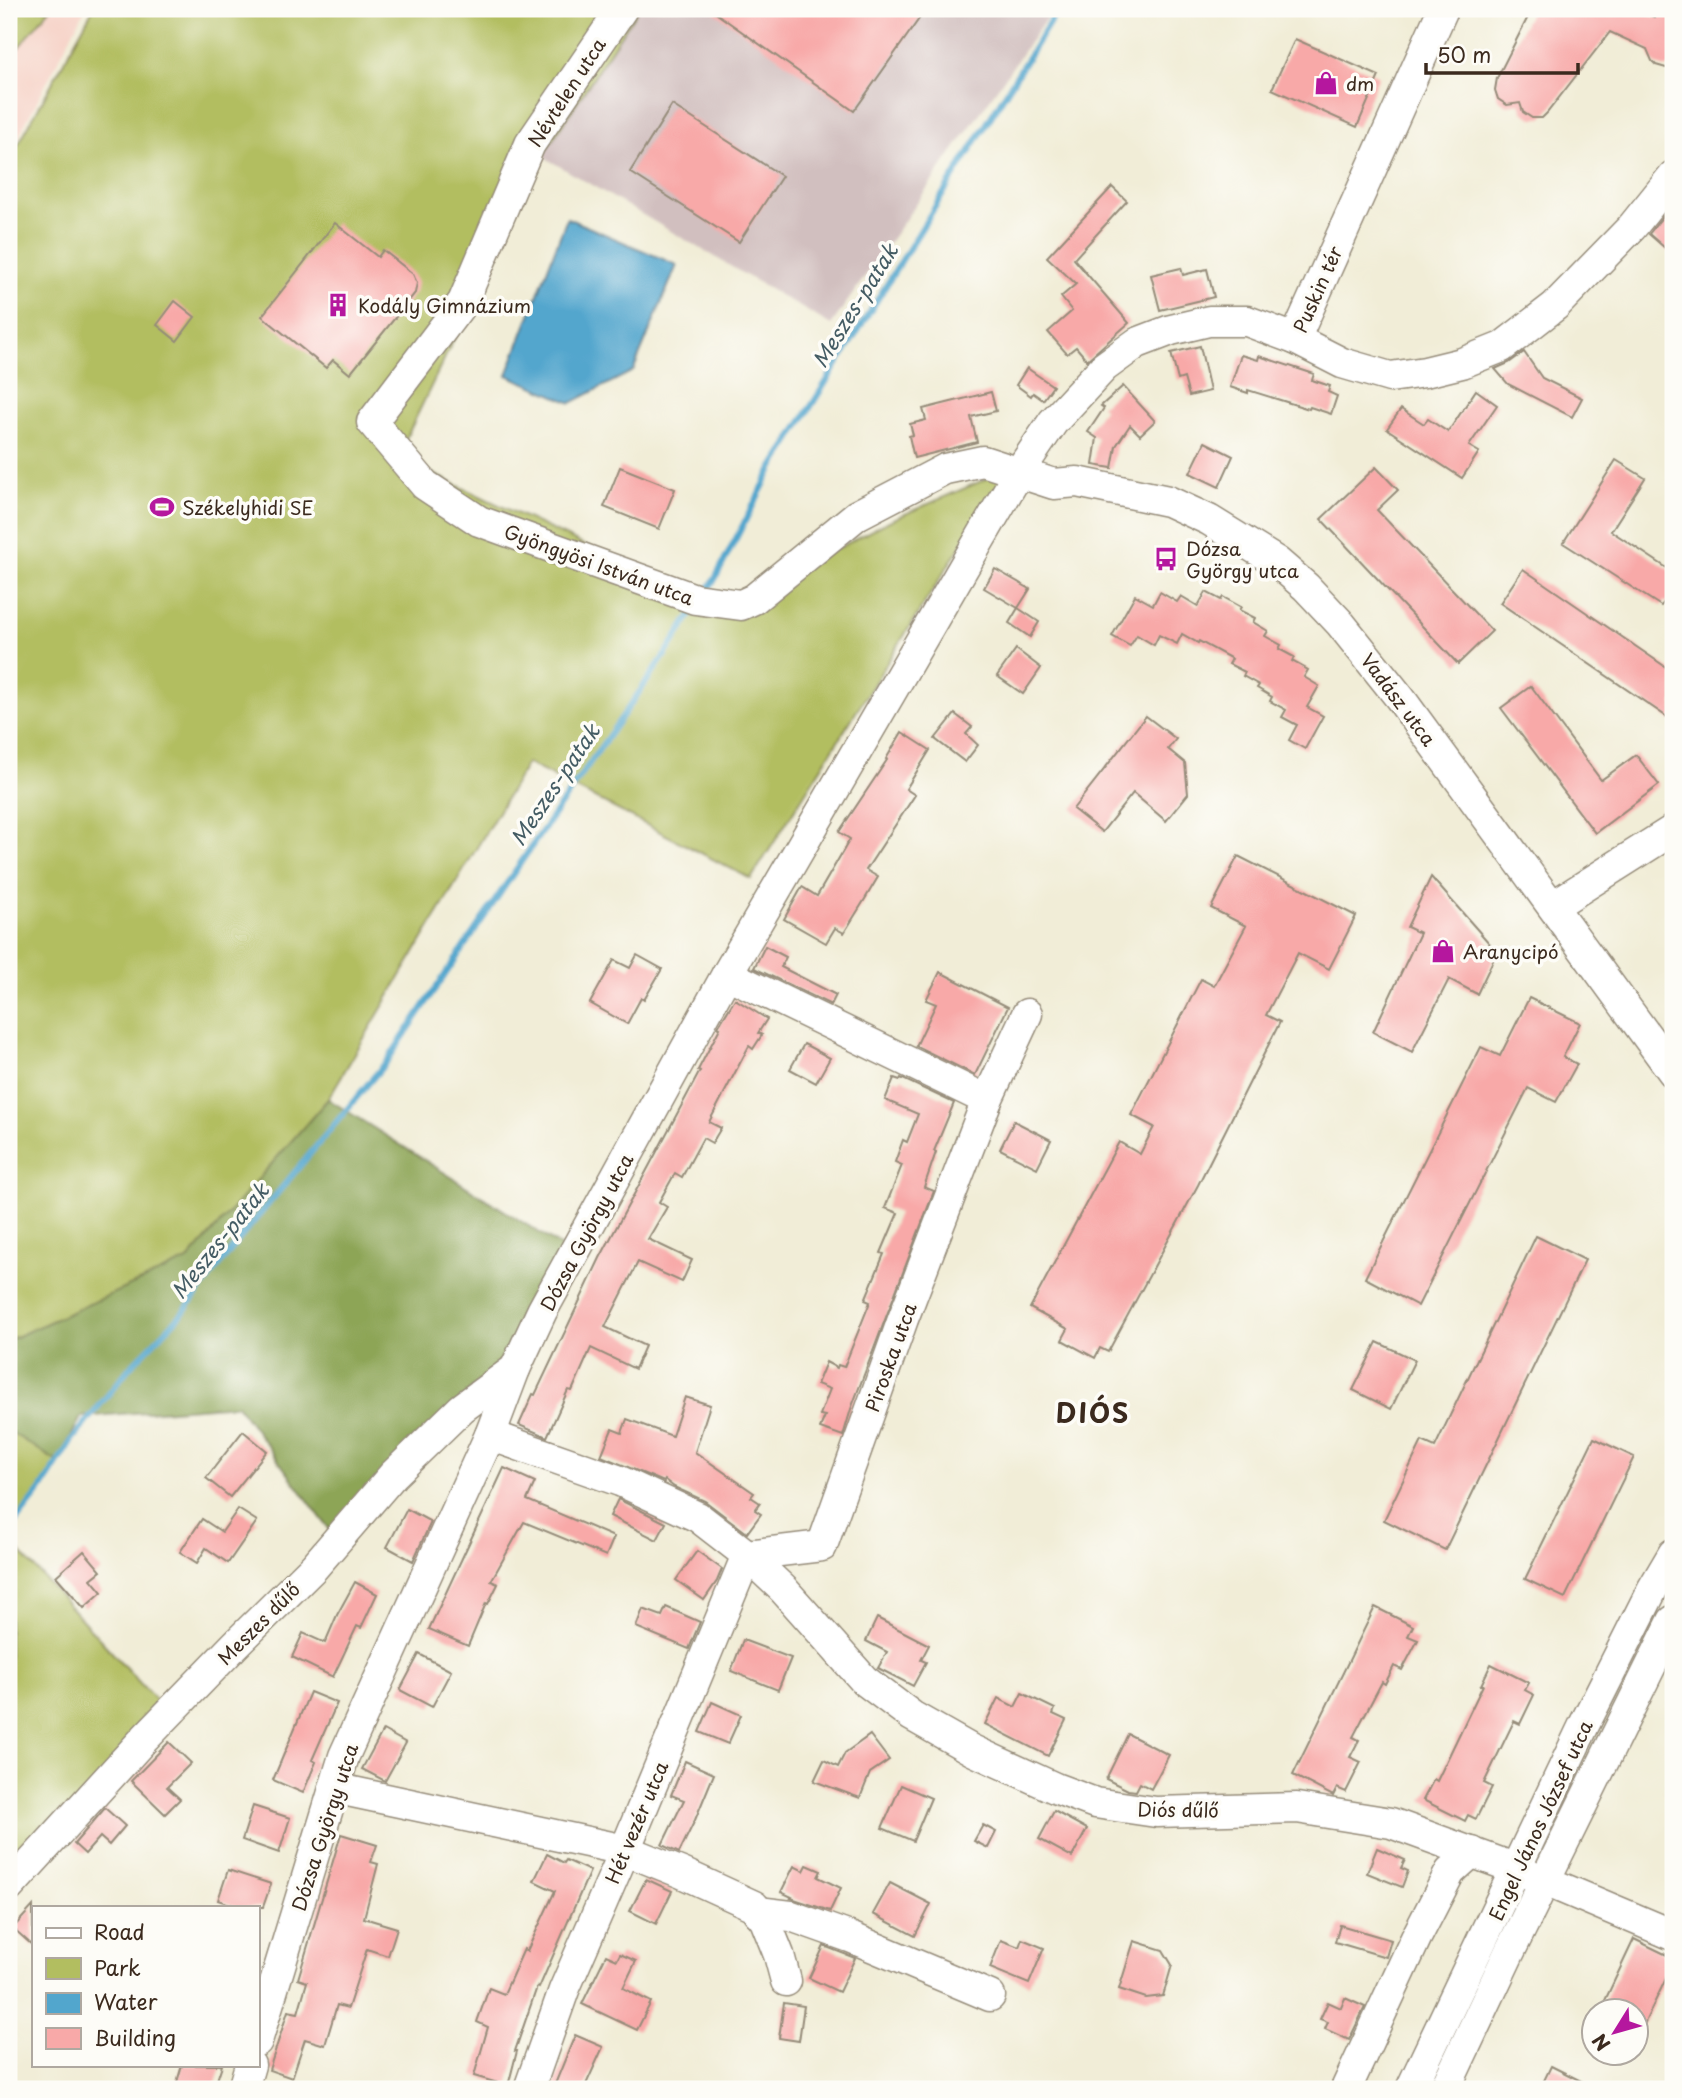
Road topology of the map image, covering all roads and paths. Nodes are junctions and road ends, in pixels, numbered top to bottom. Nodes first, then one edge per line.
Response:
1 (622, 9) edge
2 (1443, 9) edge
3 (1673, 176) edge
4 (499, 217) joint
5 (1294, 339) junction
6 (1019, 471) junction
7 (1673, 830) edge
8 (1553, 906) junction
9 (727, 974) junction
10 (1027, 1014) dead end
11 (1673, 1072) edge
12 (987, 1100) junction
13 (515, 1369) junction
14 (490, 1435) junction
15 (1673, 1554) edge
16 (747, 1555) junction
17 (1673, 1621) edge
18 (334, 1788) junction
19 (625, 1850) junction
20 (1472, 1852) junction
21 (1517, 1868) junction
22 (1544, 1881) junction
23 (9, 1887) edge
24 (758, 1912) junction
25 (1673, 1935) edge
26 (786, 1982) dead end
27 (990, 1996) dead end
28 (259, 2034) edge
29 (250, 2066) edge
30 (243, 2089) edge
31 (528, 2089) edge
32 (1346, 2089) edge
33 (1411, 2089) edge
34 (1445, 2089) edge

1 - 4 street, Névtelen utca
2 - 5 street, Puskin tér
3 - 5 street, Puskin tér
4 - 6 street, Gyöngyösi István utca
5 - 6 street
6 - 8 street, Vadász utca
6 - 9 street, Dózsa György utca
7 - 8 street
8 - 11 street, Vadász utca
9 - 12 street
9 - 13 street, Dózsa György utca
10 - 12 street
12 - 16 street, Piroska utca
13 - 14 street, Dózsa György utca
13 - 23 street, Meszes dűlő
14 - 16 street
14 - 18 street, Dózsa György utca
15 - 21 street, Engel János József utca
16 - 19 street, Hét vezér utca
16 - 20 street, Diós dűlő
17 - 22 street, Engel János József utca
18 - 19 street
18 - 28 street, Dózsa György utca
19 - 24 street
19 - 31 street, Hét vezér utca
20 - 21 street, Diós dűlő
20 - 32 street
21 - 22 street, Diós dűlő
21 - 33 street, Engel János József utca
22 - 25 street, Diós dűlő
22 - 34 street, Engel János József utca
24 - 26 street
24 - 27 street
29 - 30 street

